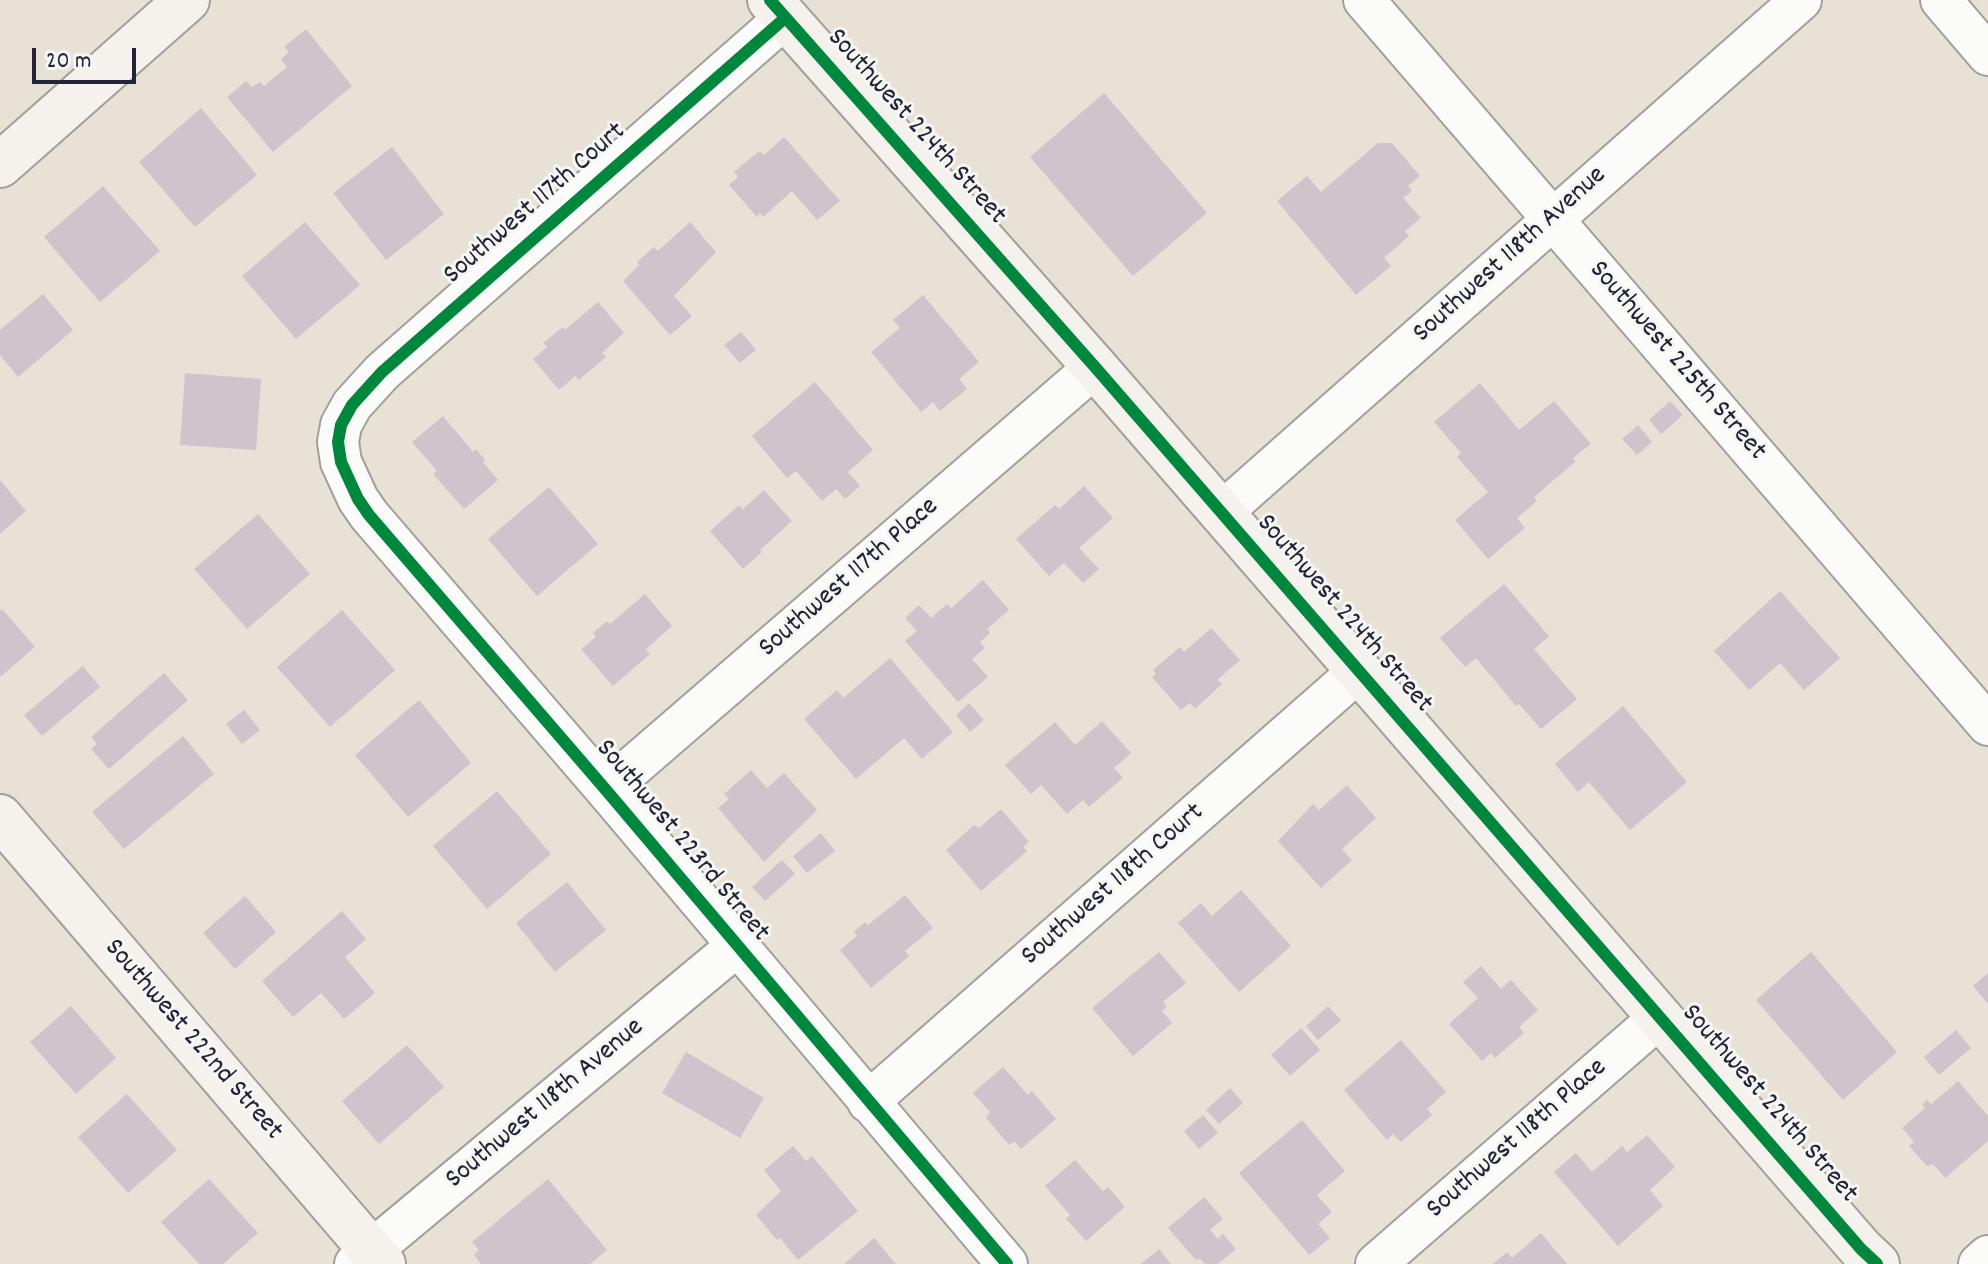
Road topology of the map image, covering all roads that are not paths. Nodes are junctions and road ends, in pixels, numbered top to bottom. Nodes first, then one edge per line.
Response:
1 (187, 0) edge
2 (1364, 0) edge
3 (1801, 0) edge
4 (1941, 0) edge
5 (778, 9) edge
6 (1988, 55) edge
7 (0, 165) edge
8 (1552, 219) junction
9 (1095, 367) junction
10 (338, 442) joint
11 (1221, 513) junction
12 (1359, 671) junction
13 (1988, 725) edge
14 (606, 790) junction
15 (0, 817) edge
16 (737, 946) junction
17 (1660, 1017) junction
18 (868, 1102) junction
19 (1988, 1256) edge
20 (370, 1259) edge
21 (1007, 1264) edge
22 (1376, 1264) edge
23 (1877, 1264) edge
24 (1979, 1264) edge

1 - 7 street
2 - 8 street, Southwest 225th Street
3 - 8 street, Southwest 118th Avenue
4 - 6 street
5 - 9 street, Southwest 224th Street
5 - 10 street, Southwest 117th Court
8 - 11 street, Southwest 118th Avenue
8 - 13 street, Southwest 225th Street
9 - 11 street, Southwest 224th Street
9 - 14 street, Southwest 117th Place
10 - 14 street, Southwest 223rd Street
11 - 12 street, Southwest 224th Street
12 - 17 street, Southwest 224th Street
12 - 18 street, Southwest 118th Court
14 - 16 street, Southwest 223rd Street
15 - 20 street, Southwest 222nd Street
16 - 18 street, Southwest 223rd Street
16 - 20 street, Southwest 118th Avenue
17 - 22 street, Southwest 118th Place
17 - 23 street, Southwest 224th Street
18 - 21 street, Southwest 223rd Street
19 - 24 street

